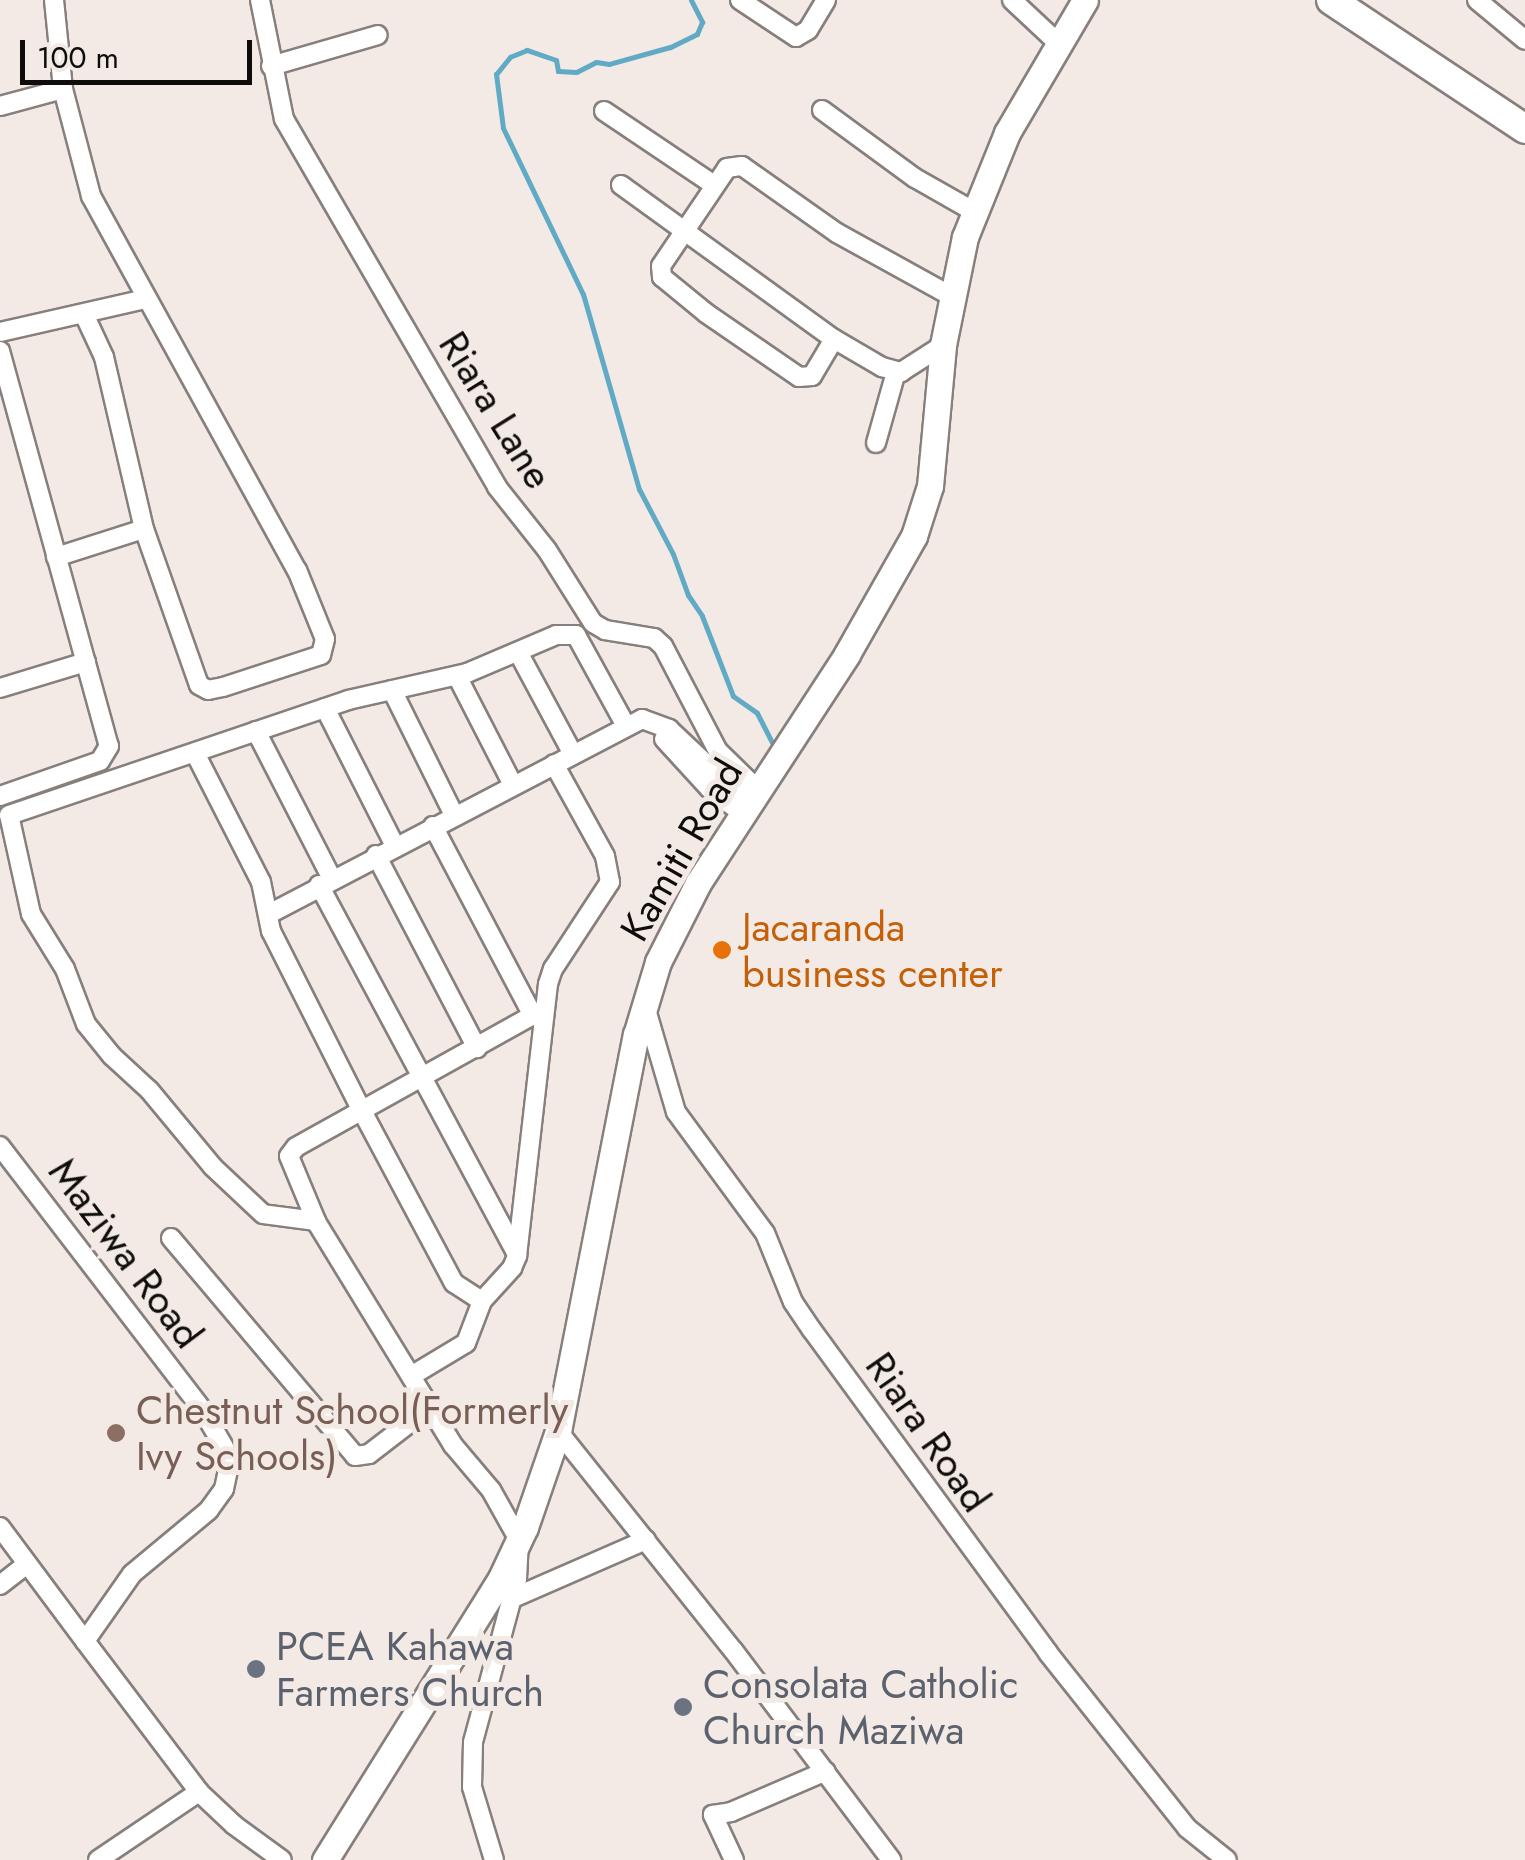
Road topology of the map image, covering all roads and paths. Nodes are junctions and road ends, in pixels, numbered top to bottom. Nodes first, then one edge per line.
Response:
1 (54, 0) edge
2 (260, 0) edge
3 (740, 0) edge
4 (826, 0) edge
5 (1012, 0) edge
6 (1085, 0) edge
7 (1331, 0) edge
8 (1477, 0) edge
9 (378, 35) dead end
10 (1525, 40) edge
11 (1059, 44) junction
12 (271, 66) junction
13 (63, 89) junction
14 (0, 106) edge
15 (822, 110) dead end
16 (604, 111) dead end
17 (1525, 129) edge
18 (621, 185) dead end
19 (714, 185) junction
20 (974, 211) junction
21 (684, 233) junction
22 (951, 296) junction
23 (144, 299) junction
24 (84, 314) junction
25 (0, 332) edge
26 (834, 339) junction
27 (943, 345) junction
28 (0, 352) edge
29 (896, 372) junction
30 (876, 443) dead end
31 (144, 529) junction
32 (56, 557) junction
33 (518, 652) junction
34 (86, 662) junction
35 (457, 676) junction
36 (0, 688) edge
37 (392, 690) junction
38 (325, 708) junction
39 (626, 726) junction
40 (256, 731) junction
41 (195, 752) junction
42 (573, 754) junction
43 (554, 764) junction
44 (513, 785) junction
45 (0, 796) edge
46 (750, 800) junction
47 (454, 816) junction
48 (434, 826) junction
49 (395, 846) junction
50 (376, 856) junction
51 (325, 882) junction
52 (269, 914) junction
53 (644, 1001) junction
54 (539, 1013) junction
55 (477, 1048) junction
56 (420, 1081) junction
57 (362, 1111) junction
58 (0, 1146) edge
59 (316, 1221) junction
60 (171, 1238) dead end
61 (517, 1256) junction
62 (482, 1300) junction
63 (410, 1376) junction
64 (430, 1407) junction
65 (558, 1431) junction
66 (0, 1527) edge
67 (519, 1540) junction
68 (646, 1540) junction
69 (27, 1564) junction
70 (0, 1586) edge
71 (513, 1598) junction
72 (85, 1640) junction
73 (826, 1770) junction
74 (198, 1792) junction
75 (98, 1860) edge
76 (282, 1860) edge
77 (325, 1860) edge
78 (494, 1860) edge
79 (734, 1860) edge
80 (891, 1860) edge
81 (1227, 1860) edge

1 - 13 street
2 - 12 street, Riara Lane
3 - 4 street
5 - 11 street
6 - 11 main road, Kamiti Road
7 - 17 main road
8 - 10 street
9 - 12 street
11 - 20 main road, Kamiti Road
12 - 46 street, Riara Lane
13 - 14 street
13 - 23 street
15 - 20 street
16 - 19 street
18 - 21 street
19 - 21 street
19 - 22 street
20 - 22 main road, Kamiti Road
21 - 26 street
21 - 26 street
22 - 27 main road, Kamiti Road
23 - 24 street
23 - 31 street
24 - 25 street
24 - 31 street
26 - 29 street
27 - 29 street
27 - 46 main road, Kamiti Road
28 - 32 street
29 - 30 street
31 - 32 street
32 - 34 street
33 - 35 street
33 - 39 street
33 - 42 street
34 - 36 street
34 - 45 street
35 - 37 street
35 - 44 street
37 - 38 street
37 - 47 street
38 - 40 street
38 - 49 street
39 - 42 street
39 - 46 street
40 - 41 street
40 - 51 street
41 - 52 street
41 - 59 street
42 - 43 street
43 - 44 street
43 - 54 street
44 - 47 street
46 - 53 main road, Kamiti Road
47 - 48 street
48 - 49 street
48 - 54 street
49 - 50 street
50 - 51 street
50 - 55 street
51 - 52 street
51 - 56 street
52 - 57 street
53 - 65 main road, Kamiti Road
53 - 81 street, Riara Road
54 - 55 street
54 - 61 street
55 - 56 street
56 - 57 street
56 - 61 street
57 - 59 street
57 - 62 street
58 - 72 street, Maziwa Road
59 - 63 street
60 - 64 street
61 - 62 street
62 - 63 street
63 - 64 street
64 - 67 street
65 - 67 main road, Kamiti Road
65 - 68 street
66 - 69 street
67 - 71 street
67 - 77 main road, Kamiti Road
68 - 71 street
68 - 73 street
69 - 70 street
69 - 72 street
71 - 78 street
72 - 74 street
73 - 79 street
73 - 80 street
74 - 75 street
74 - 76 street

